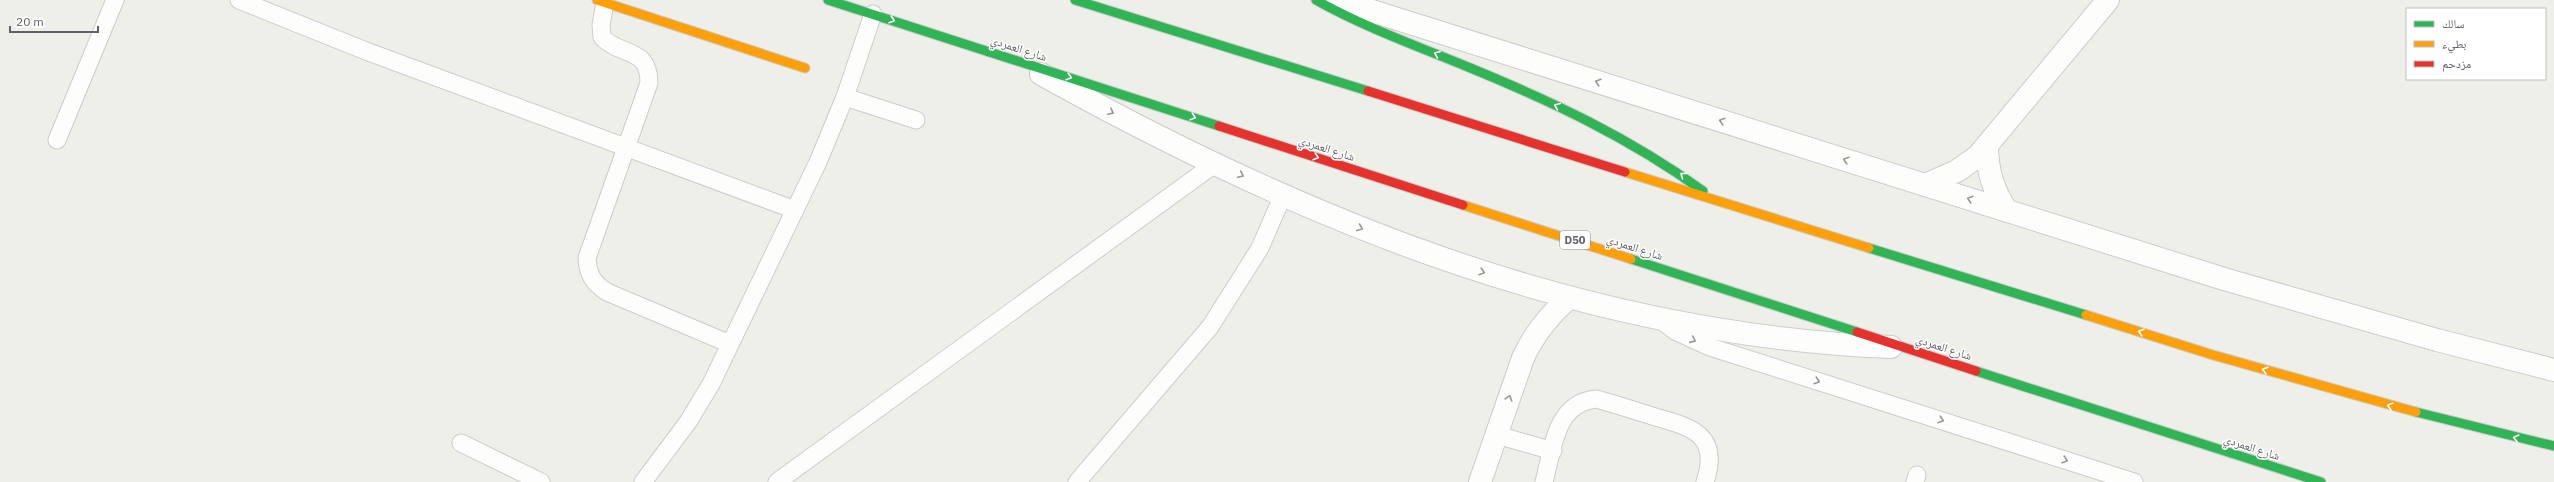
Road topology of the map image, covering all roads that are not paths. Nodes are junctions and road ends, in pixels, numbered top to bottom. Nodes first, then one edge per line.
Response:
1 (115, 0) edge
2 (239, 0) edge
3 (828, 0) edge
4 (1076, 0) edge
5 (1316, 0) edge
6 (1337, 0) edge
7 (2108, 0) edge
8 (601, 1) edge
9 (873, 14) junction
10 (1016, 60) junction
11 (805, 68) dead end
12 (845, 97) junction
13 (916, 120) dead end
14 (57, 140) dead end
15 (1987, 146) junction
16 (627, 147) junction
17 (1216, 163) junction
18 (1925, 185) junction
19 (1283, 195) junction
20 (1713, 199) junction
21 (795, 210) junction
22 (2008, 211) junction
23 (1569, 298) junction
24 (1660, 320) junction
25 (730, 344) junction
26 (1906, 347) junction
27 (2554, 370) edge
28 (1497, 435) junction
29 (461, 444) dead end
30 (2554, 446) edge
31 (1553, 451) junction
32 (541, 482) edge
33 (643, 482) edge
34 (777, 482) edge
35 (1077, 482) edge
36 (1480, 482) edge
37 (1544, 482) edge
38 (1705, 482) edge
39 (2134, 482) edge
40 (2321, 482) edge

1 - 14 lane
2 - 16 lane
3 - 9 main road, شارع العمردي / D50
4 - 20 main road
20 -> 5 main road
18 -> 6 street
7 - 15 street
8 - 11 main road
8 - 16 lane
9 -> 10 main road, شارع العمردي / D50
9 - 12 lane
10 -> 17 street
10 -> 26 main road, شارع العمردي / D50
12 - 13 lane
12 - 21 lane
15 - 18 street
15 - 22 street
16 - 21 lane
16 - 25 lane
17 -> 19 street
17 - 34 lane
22 -> 18 street
19 -> 23 street
19 - 35 lane
30 -> 20 main road
21 - 25 lane
22 - 27 street
23 - 24 street
28 -> 23 street
24 - 26 street
24 -> 39 lane
25 - 33 lane
26 - 40 main road, شارع العمردي / D50
28 - 31 lane
28 - 36 street
29 - 32 lane
31 - 37 lane
31 - 38 lane

